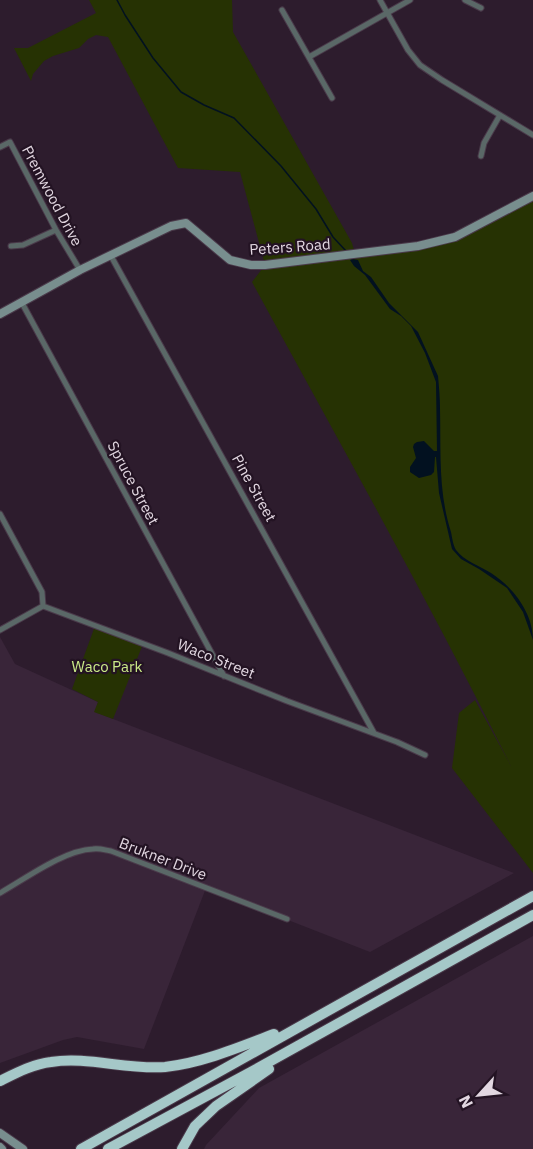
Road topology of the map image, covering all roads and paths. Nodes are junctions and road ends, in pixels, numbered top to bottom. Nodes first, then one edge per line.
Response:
1 (380, 0) edge
2 (410, 0) edge
3 (465, 0) edge
4 (481, 8) dead end
5 (282, 10) dead end
6 (387, 12) junction
7 (309, 57) junction
8 (332, 98) dead end
9 (500, 115) junction
10 (533, 135) edge
11 (0, 147) edge
12 (481, 156) dead end
13 (533, 196) edge
14 (56, 230) junction
15 (11, 246) dead end
16 (111, 256) junction
17 (80, 270) junction
18 (22, 303) junction
19 (0, 314) edge
20 (0, 514) edge
21 (43, 606) junction
22 (0, 630) edge
23 (224, 676) junction
24 (374, 733) junction
25 (424, 755) dead end
26 (0, 893) edge
27 (533, 896) edge
28 (533, 915) edge
29 (287, 919) dead end
30 (313, 1018) junction
31 (322, 1033) junction
32 (0, 1082) edge
33 (0, 1133) edge
34 (23, 1149) edge
35 (81, 1149) edge
36 (108, 1149) edge
37 (182, 1149) edge

1 - 6 street
2 - 6 street
3 - 4 street
5 - 7 street
6 - 7 street
6 - 9 street
7 - 8 street
9 - 10 street
9 - 12 street
11 - 14 street, Premwood Drive
13 - 16 street, Peters Road
14 - 15 street
14 - 17 street, Premwood Drive
16 - 17 street, Peters Road
16 - 24 street, Pine Street
17 - 18 street, Peters Road
18 - 19 street, Peters Road
18 - 23 street, Spruce Street
20 - 21 street
21 - 22 street
21 - 23 street, Waco Street
23 - 24 street, Waco Street
24 - 25 street, Waco Street
26 - 29 street, Brukner Drive
27 - 30 highway
28 - 31 highway
30 - 32 highway
30 - 35 highway
31 - 36 highway
31 - 37 highway
33 - 34 street

